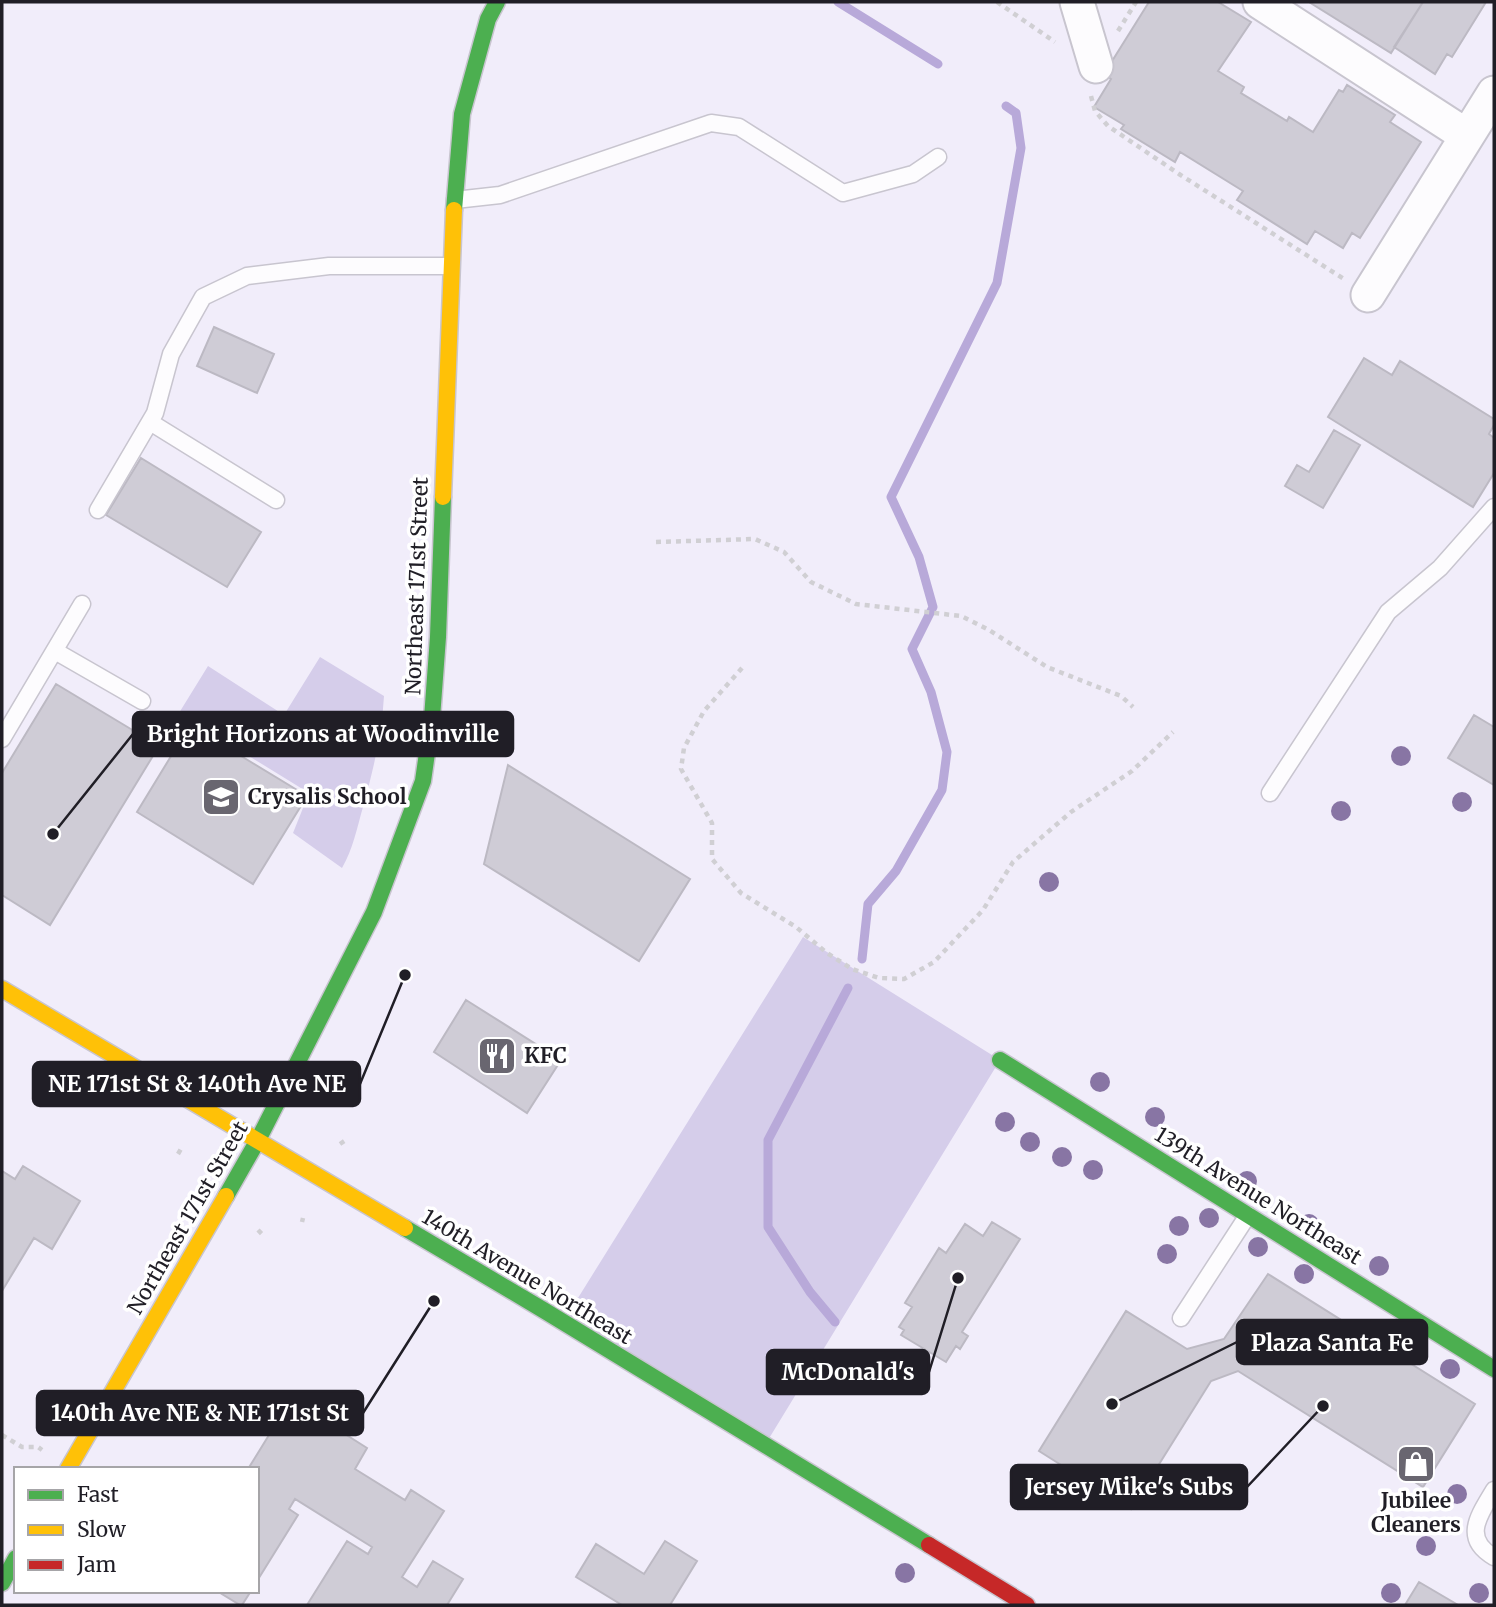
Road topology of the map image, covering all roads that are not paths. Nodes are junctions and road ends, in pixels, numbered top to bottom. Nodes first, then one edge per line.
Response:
1 (497, 2) edge
2 (1077, 2) edge
3 (1260, 2) edge
4 (1093, 77) road end
5 (1494, 93) edge
6 (1467, 135) junction
7 (938, 157) dead end
8 (454, 200) junction
9 (450, 266) junction
10 (1368, 295) road end
11 (150, 422) junction
12 (276, 500) dead end
13 (1494, 507) edge
14 (98, 510) dead end
15 (82, 604) dead end
16 (55, 651) junction
17 (142, 702) dead end
18 (2, 739) edge
19 (1270, 793) dead end
20 (2, 989) edge
21 (1000, 1060) dead end
22 (258, 1140) junction
23 (1248, 1215) junction
24 (1181, 1318) dead end
25 (1494, 1369) edge
26 (69, 1467) edge
27 (1494, 1490) edge
28 (1494, 1557) edge
29 (1027, 1605) edge

1 - 8 main road, Northeast 171st Street
2 - 4 street
3 - 6 street
5 - 6 street
6 - 10 street
7 - 8 lane
8 - 9 main road, Northeast 171st Street
9 - 11 lane
9 - 22 main road, Northeast 171st Street
11 - 12 lane
11 - 14 lane
13 - 19 lane
15 - 16 lane
16 - 17 lane
16 - 18 lane
20 - 22 main road, 140th Avenue Northeast
21 - 23 main road, 139th Avenue Northeast
22 - 26 main road, Northeast 171st Street
22 - 29 main road, 140th Avenue Northeast
23 - 24 lane
23 - 25 main road, 139th Avenue Northeast
27 - 28 lane

